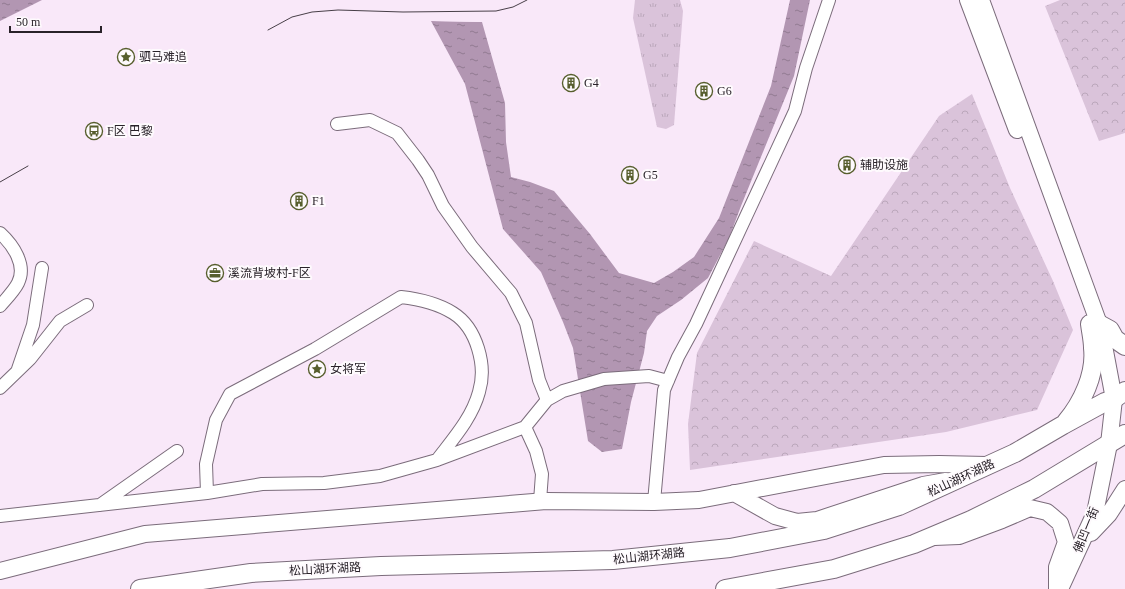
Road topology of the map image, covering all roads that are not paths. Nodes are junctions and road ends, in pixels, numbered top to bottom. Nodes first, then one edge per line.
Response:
1 (829, 0) edge
2 (968, 0) edge
3 (981, 0) edge
4 (337, 124) dead end
5 (0, 234) edge
6 (42, 268) dead end
7 (88, 305) dead end
8 (0, 306) edge
9 (1094, 324) junction
10 (1125, 346) edge
11 (17, 372) junction
12 (668, 381) junction
13 (0, 388) edge
14 (1115, 397) edge
15 (547, 400) junction
16 (1063, 425) junction
17 (525, 428) junction
18 (1125, 434) edge
19 (1109, 444) junction
20 (176, 451) dead end
21 (437, 460) junction
22 (987, 465) junction
23 (958, 479) junction
24 (1125, 489) edge
25 (734, 493) junction
26 (207, 494) junction
27 (540, 501) junction
28 (654, 502) junction
29 (99, 505) junction
30 (0, 516) edge
31 (930, 537) junction
32 (1082, 543) junction
33 (0, 571) edge
34 (140, 589) edge
35 (725, 589) edge
36 (1057, 589) edge
37 (1060, 589) edge

1 - 12 street
2 - 9 street
3 - 9 street
4 - 15 street
5 - 8 street
6 - 11 street
7 - 11 street
9 - 10 main road
9 - 14 street, 佛凹一街
9 - 16 main road
11 - 13 street
12 - 15 street
12 - 28 street
14 - 16 main road, 松山湖环湖路
14 - 19 street, 佛凹一街
15 - 17 street
16 - 22 main road, 松山湖环湖路
17 - 21 street
17 - 27 street
18 - 19 main road
19 - 31 main road
19 - 32 street, 佛凹一街
20 - 29 street
21 - 26 street
21 - 26 street
22 - 23 main road, 松山湖环湖路
22 - 25 street
23 - 25 street
23 - 34 main road, 松山湖环湖路
24 - 32 street
25 - 28 street
26 - 29 street
27 - 28 street
27 - 33 street
29 - 30 street
31 - 35 main road
31 - 36 street
32 - 37 street, 佛凹一街

